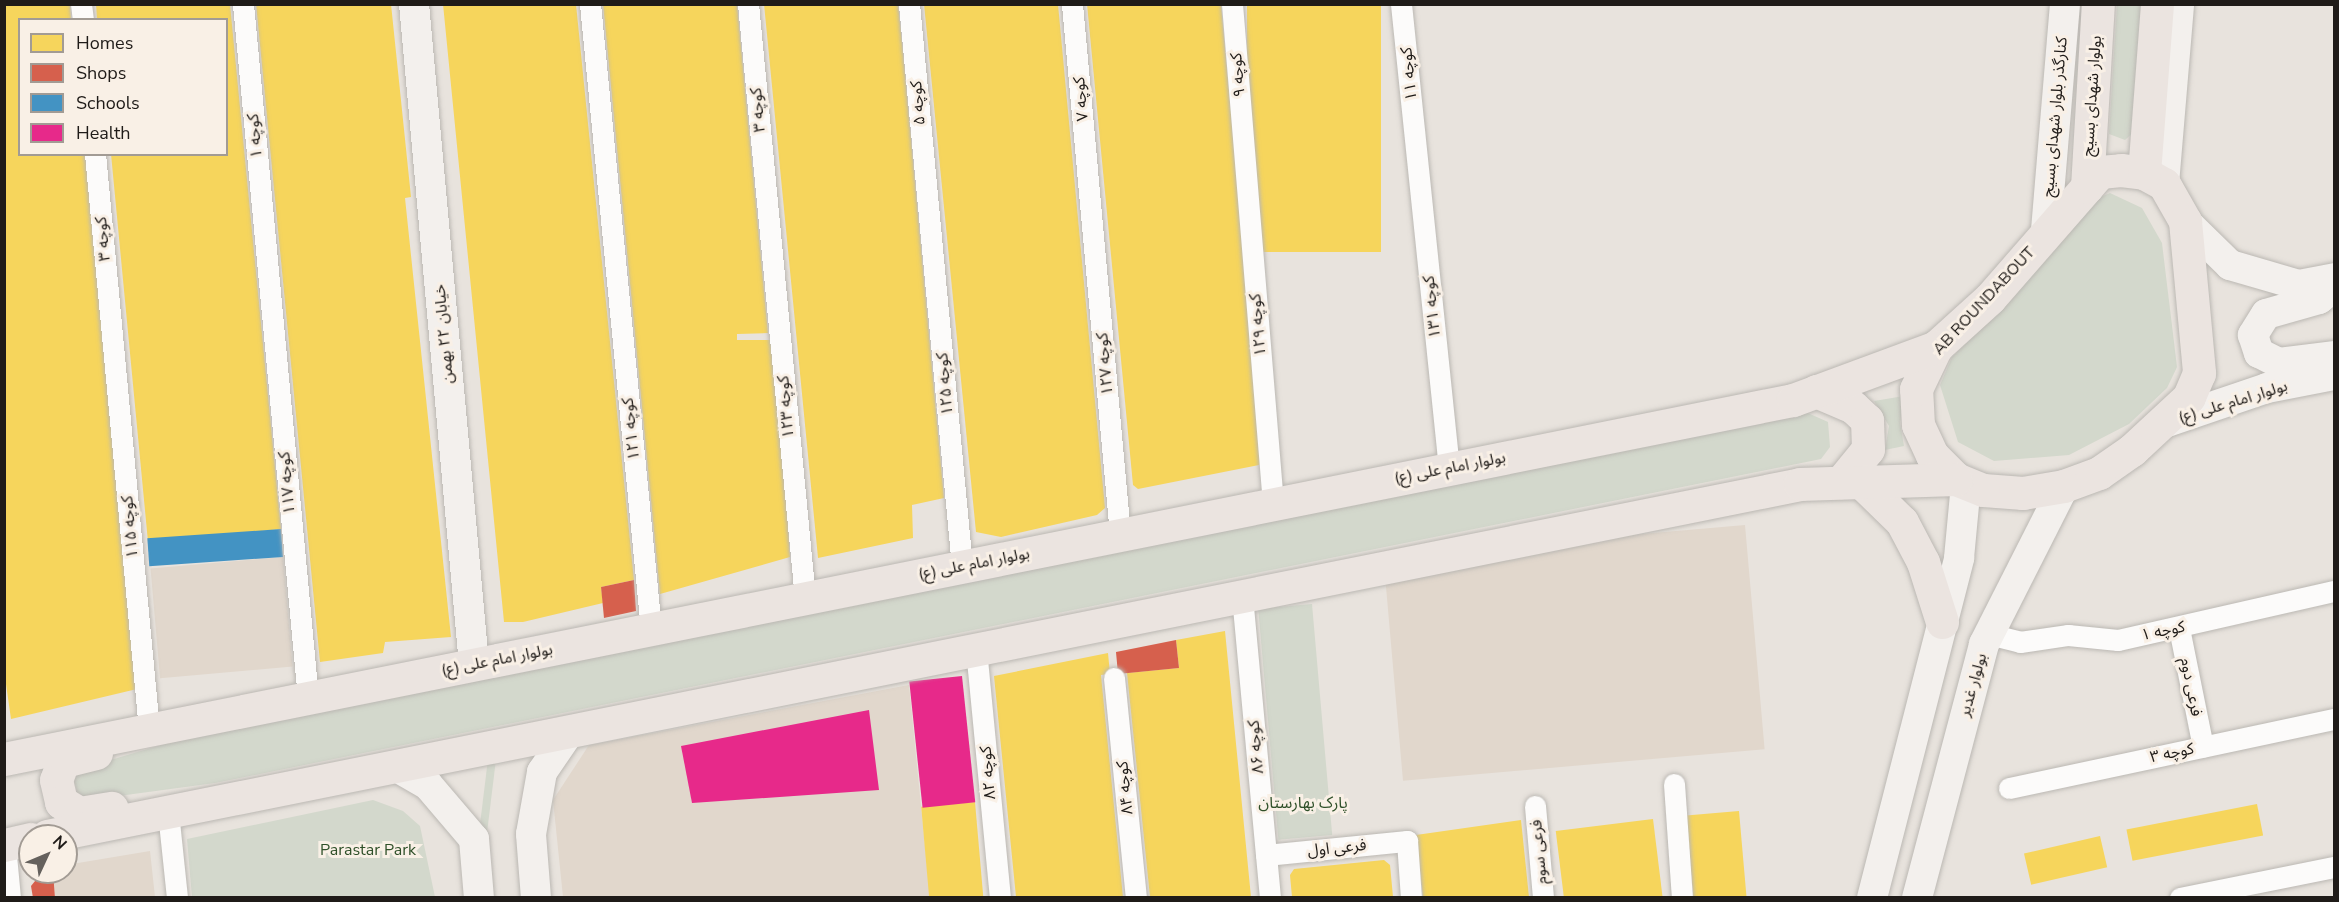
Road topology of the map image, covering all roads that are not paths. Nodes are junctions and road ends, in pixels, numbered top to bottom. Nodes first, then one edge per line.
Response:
1 (243, 4) edge
2 (414, 4) edge
3 (590, 4) edge
4 (748, 4) edge
5 (909, 4) edge
6 (1072, 4) edge
7 (1232, 4) edge
8 (1401, 4) edge
9 (2065, 4) edge
10 (2098, 4) edge
11 (2157, 4) edge
12 (2179, 4) edge
13 (1416, 144) joint
14 (1244, 146) joint
15 (95, 156) edge
16 (2154, 178) junction
17 (2087, 187) junction
18 (1089, 193) joint
19 (927, 202) joint
20 (768, 216) joint
21 (2185, 221) junction
22 (2046, 230) junction
23 (267, 268) joint
24 (2334, 278) edge
25 (2334, 287) edge
26 (111, 324) joint
27 (1936, 347) junction
28 (2334, 356) edge
29 (2334, 375) edge
30 (1816, 391) junction
31 (2167, 422) junction
32 (1449, 469) junction
33 (1961, 481) junction
34 (1851, 482) junction
35 (2064, 486) junction
36 (1273, 504) junction
37 (1120, 535) junction
38 (962, 567) junction
39 (2334, 591) edge
40 (1242, 596) junction
41 (805, 598) junction
42 (1942, 622) junction
43 (2179, 628) junction
44 (651, 629) junction
45 (1989, 634) junction
46 (976, 649) junction
47 (1933, 659) junction
48 (474, 664) junction
49 (1114, 678) dead end
50 (1975, 682) junction
51 (308, 698) junction
52 (1919, 709) junction
53 (2334, 719) edge
54 (181, 723) junction
55 (1962, 723) junction
56 (149, 730) junction
57 (570, 732) junction
58 (2203, 747) junction
59 (4, 759) edge
60 (395, 766) junction
61 (1674, 784) dead end
62 (2009, 788) dead end
63 (220, 801) junction
64 (1535, 806) dead end
65 (168, 812) junction
66 (78, 830) edge
67 (5, 845) edge
68 (1266, 855) junction
69 (2334, 867) edge
70 (10, 897) edge
71 (177, 897) edge
72 (479, 897) edge
73 (536, 897) edge
74 (1000, 897) edge
75 (1136, 897) edge
76 (1270, 897) edge
77 (1411, 897) edge
78 (1543, 897) edge
79 (1682, 897) edge
80 (1872, 897) edge
81 (1917, 897) edge
82 (2180, 897) edge

1 - 23 street, کوچه ۱
2 - 48 street, خیابان ۲۲ بهمن
3 - 44 street, کوچه ۱۲۱
4 - 20 street, کوچه ۳
5 - 19 street, کوچه ۵
6 - 18 street, کوچه ۷
7 - 14 street, کوچه ۹
8 - 13 street, کوچه ۱۱
9 - 22 street, کنارگذر بلوار شهدای بسیج
10 - 17 main road, بولوار شهدای بسیج
11 - 16 main road
12 - 16 street
13 - 32 street, کوچه ۱۳۱
14 - 36 street, کوچه ۱۲۹
15 - 26 street, کوچه ۳
16 - 17 main road, AB ROUNDABOUT
16 - 21 main road
17 - 22 main road, AB ROUNDABOUT
18 - 37 street, کوچه ۱۲۷
19 - 38 street, کوچه ۱۲۵
20 - 41 street, کوچه ۱۲۳
21 - 24 street
21 - 31 main road
22 - 27 main road, AB ROUNDABOUT
23 - 51 street, کوچه ۱۱۷
25 - 28 street
26 - 56 street, کوچه ۱۱۵
27 - 30 main road, بولوار امام علی (ع)
27 - 33 main road, AB ROUNDABOUT
29 - 31 street, بولوار امام علی (ع)
30 - 32 main road, بولوار امام علی (ع)
30 - 34 main road
31 - 35 main road
32 - 36 main road, بولوار امام علی (ع)
33 - 34 main road
33 - 35 main road
33 - 42 street
34 - 40 main road
34 - 42 main road
35 - 45 street, بولوار غدیر
36 - 37 main road, بولوار امام علی (ع)
37 - 38 main road, بولوار امام علی (ع)
38 - 41 main road, بولوار امام علی (ع)
39 - 43 street, کوچه ۱
40 - 46 main road
40 - 68 street, کوچه ۸۶
41 - 44 main road, بولوار امام علی (ع)
42 - 47 street
43 - 45 street, کوچه ۱
43 - 58 street, فرعی دوم
44 - 48 main road, بولوار امام علی (ع)
45 - 50 street, بولوار غدیر
46 - 57 main road
46 - 74 street, کوچه ۸۲
47 - 50 street
47 - 52 street
48 - 51 main road, بولوار امام علی (ع)
49 - 75 street, کوچه ۸۴
50 - 55 street, بولوار غدیر
51 - 54 main road, بولوار امام علی (ع)
52 - 55 street
52 - 80 street
53 - 58 street, کوچه ۳
54 - 56 main road, بولوار امام علی (ع)
54 - 63 main road
55 - 81 street, بولوار غدیر
56 - 59 main road, بولوار امام علی (ع)
57 - 60 main road
57 - 73 street
58 - 62 street, کوچه ۳
60 - 63 main road
60 - 72 street
61 - 79 street
63 - 65 main road
64 - 78 street, فرعی سوم
65 - 66 main road
65 - 71 street
67 - 70 street
68 - 76 street, کوچه ۸۶
68 - 77 street, فرعی اول
69 - 82 street

